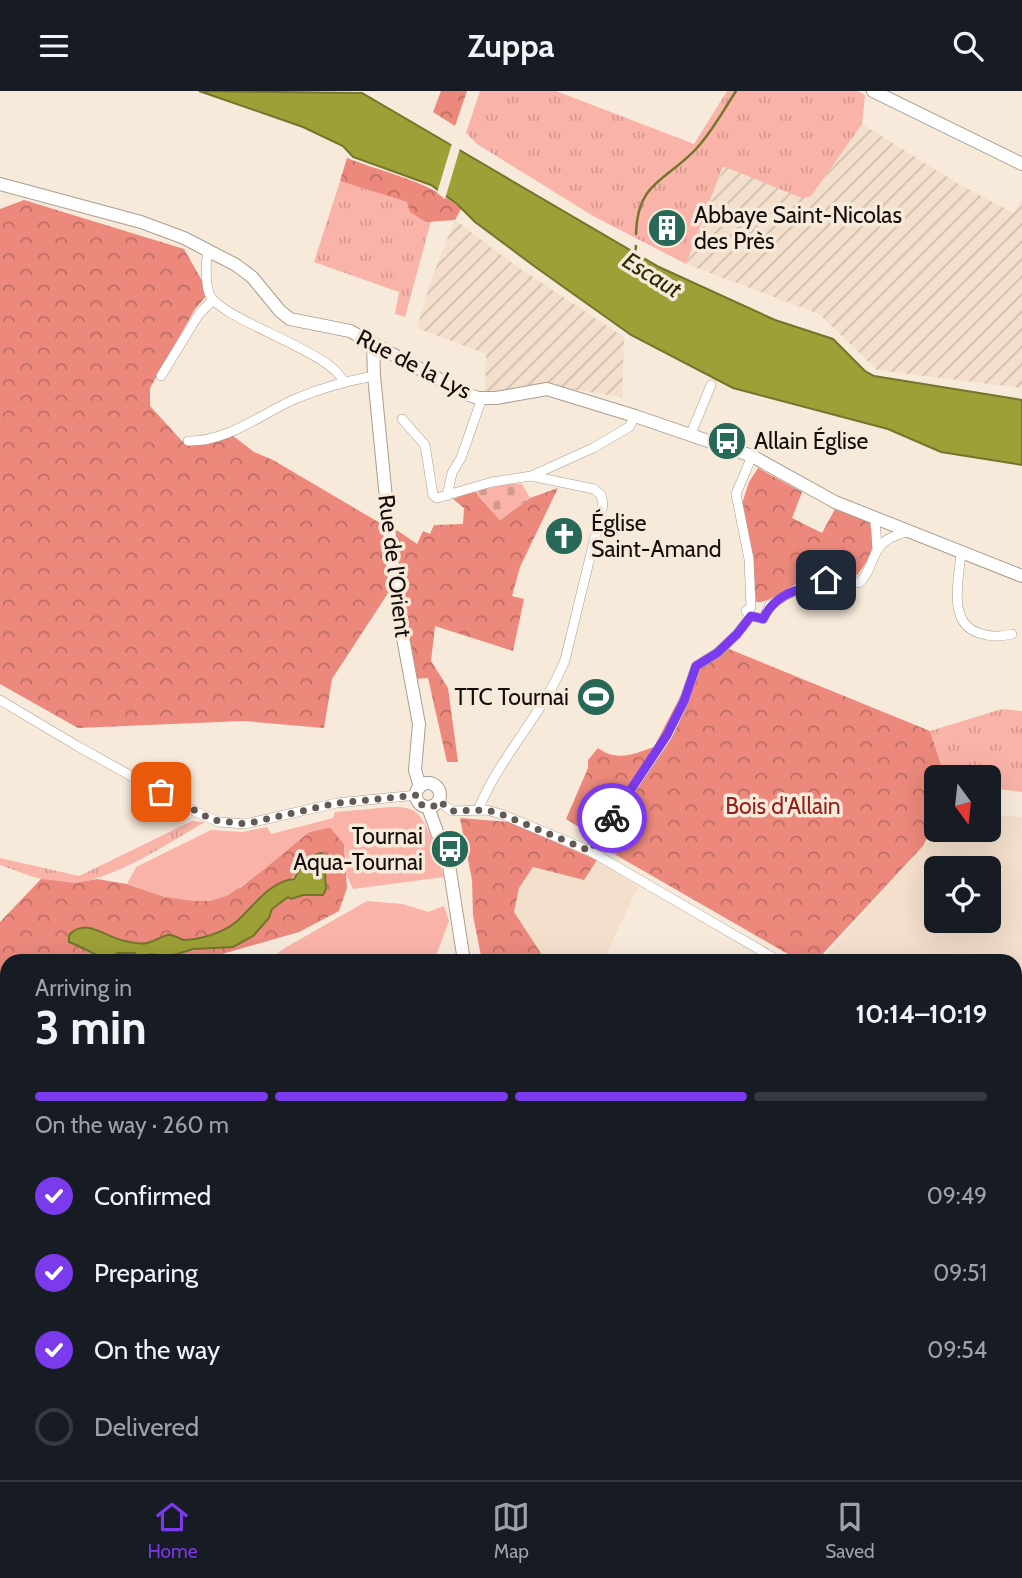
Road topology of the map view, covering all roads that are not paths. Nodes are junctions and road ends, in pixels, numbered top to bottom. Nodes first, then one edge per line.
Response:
1 (873, 91) edge
2 (1022, 164) edge
3 (0, 184) edge
4 (208, 250) junction
5 (213, 300) junction
6 (373, 343) junction
7 (162, 376) dead end
8 (374, 376) junction
9 (343, 381) junction
10 (711, 385) dead end
11 (482, 398) junction
12 (635, 416) junction
13 (402, 418) dead end
14 (690, 436) junction
15 (188, 441) dead end
16 (752, 456) junction
17 (531, 476) junction
18 (447, 496) junction
19 (875, 517) junction
20 (906, 532) junction
21 (877, 548) junction
22 (961, 553) junction
23 (1022, 576) edge
24 (751, 616) junction
25 (1012, 633) dead end
26 (0, 700) edge
27 (418, 791) junction
28 (433, 804) junction
29 (478, 810) junction
30 (590, 851) junction
31 (463, 954) edge
32 (767, 954) edge

1 - 2 main road
3 - 4 main road, Rue de la Lys
4 - 5 street
4 - 6 main road, Rue de la Lys
5 - 7 street
5 - 9 street
6 - 8 main road, Rue de l'Orient
6 - 11 main road, Rue de la Lys
8 - 9 street
8 - 27 main road, Rue de l'Orient
9 - 15 street
10 - 14 street
11 - 12 main road, Rue de la Lys
11 - 18 street
12 - 14 main road, Rue de la Lys
12 - 17 street
13 - 18 street
14 - 16 main road, Rue de la Lys
16 - 19 main road, Rue de la Lys
16 - 24 street
17 - 18 street
17 - 29 street
19 - 20 main road, Rue de la Lys
19 - 21 street
20 - 21 street
20 - 22 main road, Rue de la Lys
21 - 24 street
22 - 23 main road, Rue de la Lys
22 - 25 street
24 - 30 street
26 - 27 street
27 - 28 main road
27 - 28 main road
28 - 29 street
28 - 31 main road
29 - 30 street
30 - 32 street

